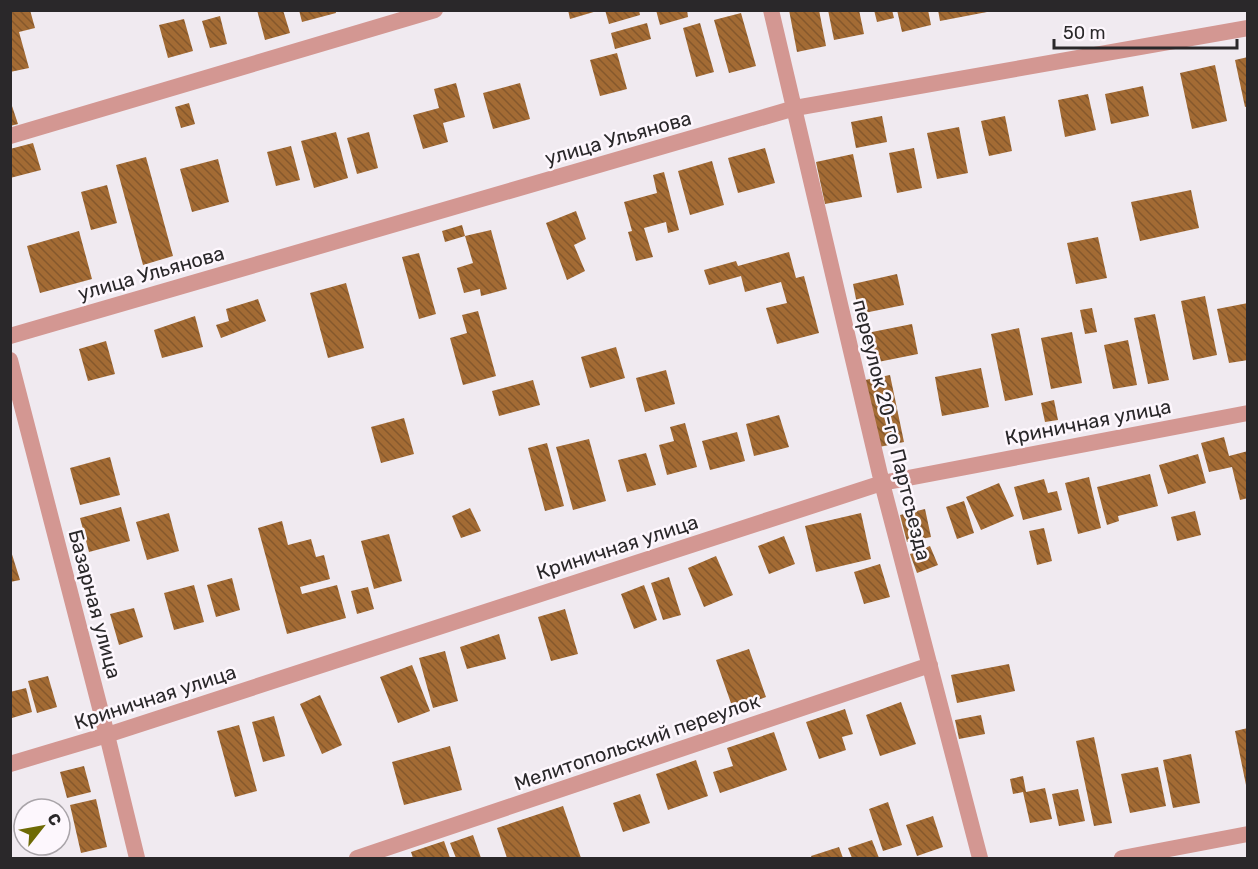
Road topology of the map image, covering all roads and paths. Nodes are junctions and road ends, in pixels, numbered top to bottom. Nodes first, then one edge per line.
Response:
1 (435, 10) edge
2 (771, 10) edge
3 (1248, 27) edge
4 (795, 108) junction
5 (10, 136) edge
6 (10, 336) edge
7 (10, 360) edge
8 (1248, 413) edge
9 (882, 483) junction
10 (930, 665) junction
11 (107, 735) junction
12 (10, 764) edge
13 (1248, 834) edge
14 (137, 858) edge
15 (357, 858) edge
16 (980, 858) edge
17 (1122, 858) edge

1 - 5 street
2 - 4 street, переулок 20-го Партсъезда
3 - 4 street, улица Ульянова
4 - 6 street, улица Ульянова
4 - 9 street, переулок 20-го Партсъезда
7 - 11 street, Базарная улица
8 - 9 street, Криничная улица
9 - 10 street, переулок 20-го Партсъезда
9 - 11 street, Криничная улица
10 - 15 street, Мелитопольский переулок
10 - 16 street, переулок 20-го Партсъезда
11 - 12 street, Криничная улица
11 - 14 street, Базарная улица
13 - 17 street

